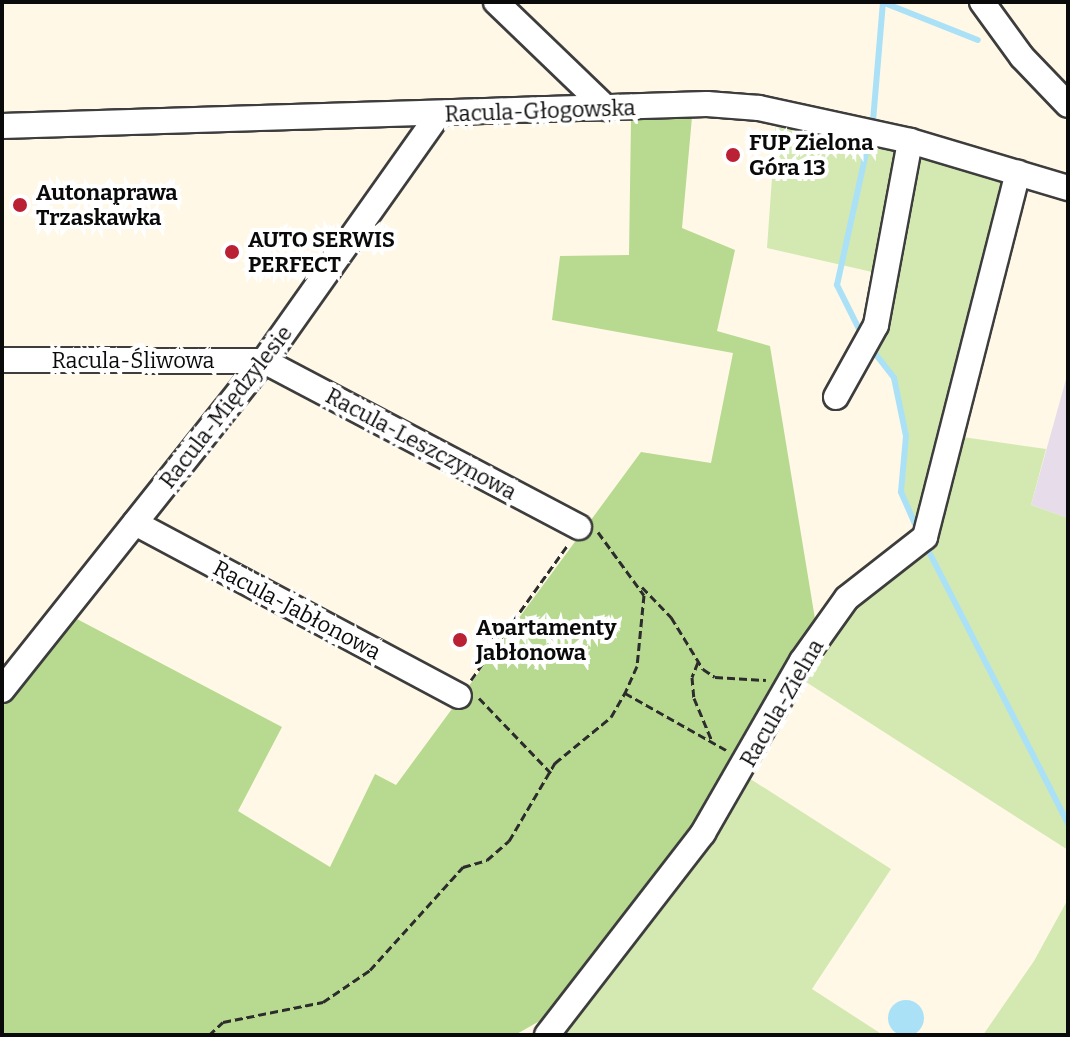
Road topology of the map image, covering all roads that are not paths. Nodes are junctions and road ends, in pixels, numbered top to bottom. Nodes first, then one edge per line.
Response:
1 (496, 2) edge
2 (982, 2) edge
3 (1068, 105) edge
4 (606, 108) junction
5 (438, 115) junction
6 (2, 126) edge
7 (910, 141) junction
8 (1018, 173) junction
9 (1068, 188) edge
10 (2, 360) edge
11 (264, 361) junction
12 (836, 397) dead end
13 (135, 523) junction
14 (579, 527) road end
15 (2, 690) edge
16 (462, 692) road end
17 (547, 1035) edge

1 - 4 street
2 - 3 street
4 - 5 street, Racula-Głogowska
4 - 7 street, Racula-Głogowska
5 - 6 street, Racula-Głogowska
5 - 11 street, Racula-Międzylesie
7 - 8 street, Racula-Głogowska
7 - 12 street
8 - 9 street, Racula-Głogowska
8 - 17 street, Racula-Zielna
10 - 11 street, Racula-Śliwowa
11 - 13 street, Racula-Międzylesie
11 - 14 street, Racula-Leszczynowa
13 - 15 street, Racula-Międzylesie
13 - 16 street, Racula-Jabłonowa

